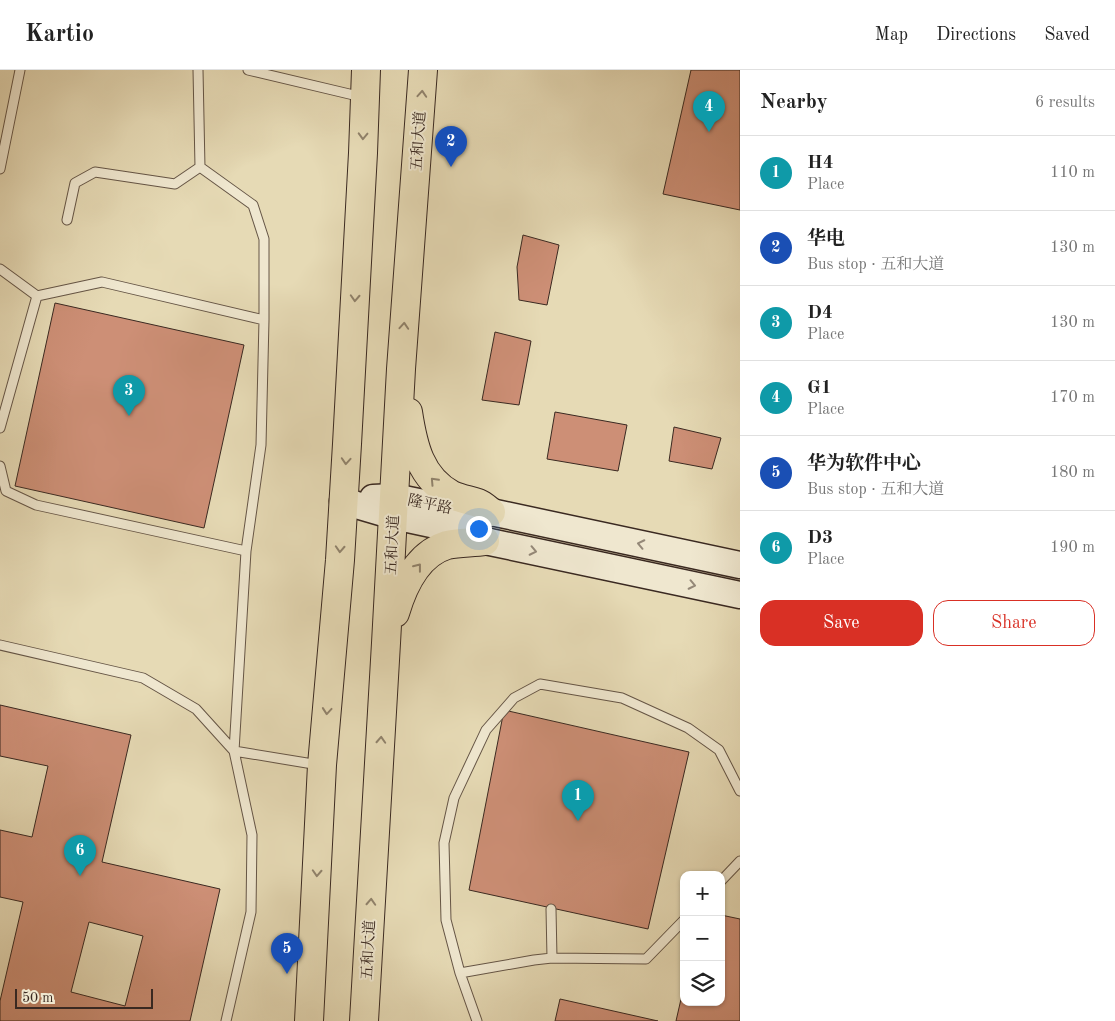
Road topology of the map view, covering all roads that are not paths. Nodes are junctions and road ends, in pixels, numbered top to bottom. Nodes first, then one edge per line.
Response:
1 (20, 70) edge
2 (198, 70) edge
3 (248, 70) edge
4 (366, 70) edge
5 (423, 70) edge
6 (365, 98) junction
7 (2, 146) edge
8 (200, 167) junction
9 (0, 169) edge
10 (67, 220) dead end
11 (0, 269) edge
12 (37, 296) junction
13 (264, 320) junction
14 (401, 369) junction
15 (0, 428) edge
16 (0, 466) edge
17 (343, 501) junction
18 (394, 506) junction
19 (491, 512) junction
20 (485, 540) junction
21 (246, 551) junction
22 (740, 565) edge
23 (740, 595) edge
24 (386, 644) junction
25 (0, 645) edge
26 (234, 751) junction
27 (322, 765) junction
28 (740, 791) edge
29 (740, 861) edge
30 (725, 877) edge
31 (551, 909) dead end
32 (680, 924) edge
33 (552, 958) junction
34 (460, 973) junction
35 (226, 1021) edge
36 (309, 1021) edge
37 (364, 1021) edge
38 (477, 1021) edge

1 - 7 lane
2 - 8 lane
3 - 6 lane
4 - 6 main road
14 -> 5 main road, 五和大道
6 -> 17 main road
7 - 9 lane
8 - 10 lane
8 - 13 lane
11 - 12 lane
12 - 13 lane
12 - 15 lane
13 - 21 lane
14 - 18 main road, 五和大道
19 -> 14 main road
16 - 21 lane
17 - 18 main road, 隆平路
17 -> 27 main road
18 - 19 main road, 隆平路
18 - 20 main road, 隆平路
18 - 24 main road, 五和大道
22 -> 19 main road, 隆平路
20 -> 23 main road, 隆平路
24 -> 20 main road
21 - 26 lane
37 -> 24 main road, 五和大道
25 - 26 lane
26 - 27 lane
26 - 35 lane
27 -> 36 main road
28 - 34 lane
29 - 30 lane
31 - 33 lane
32 - 33 lane
33 - 34 lane
34 - 38 lane

